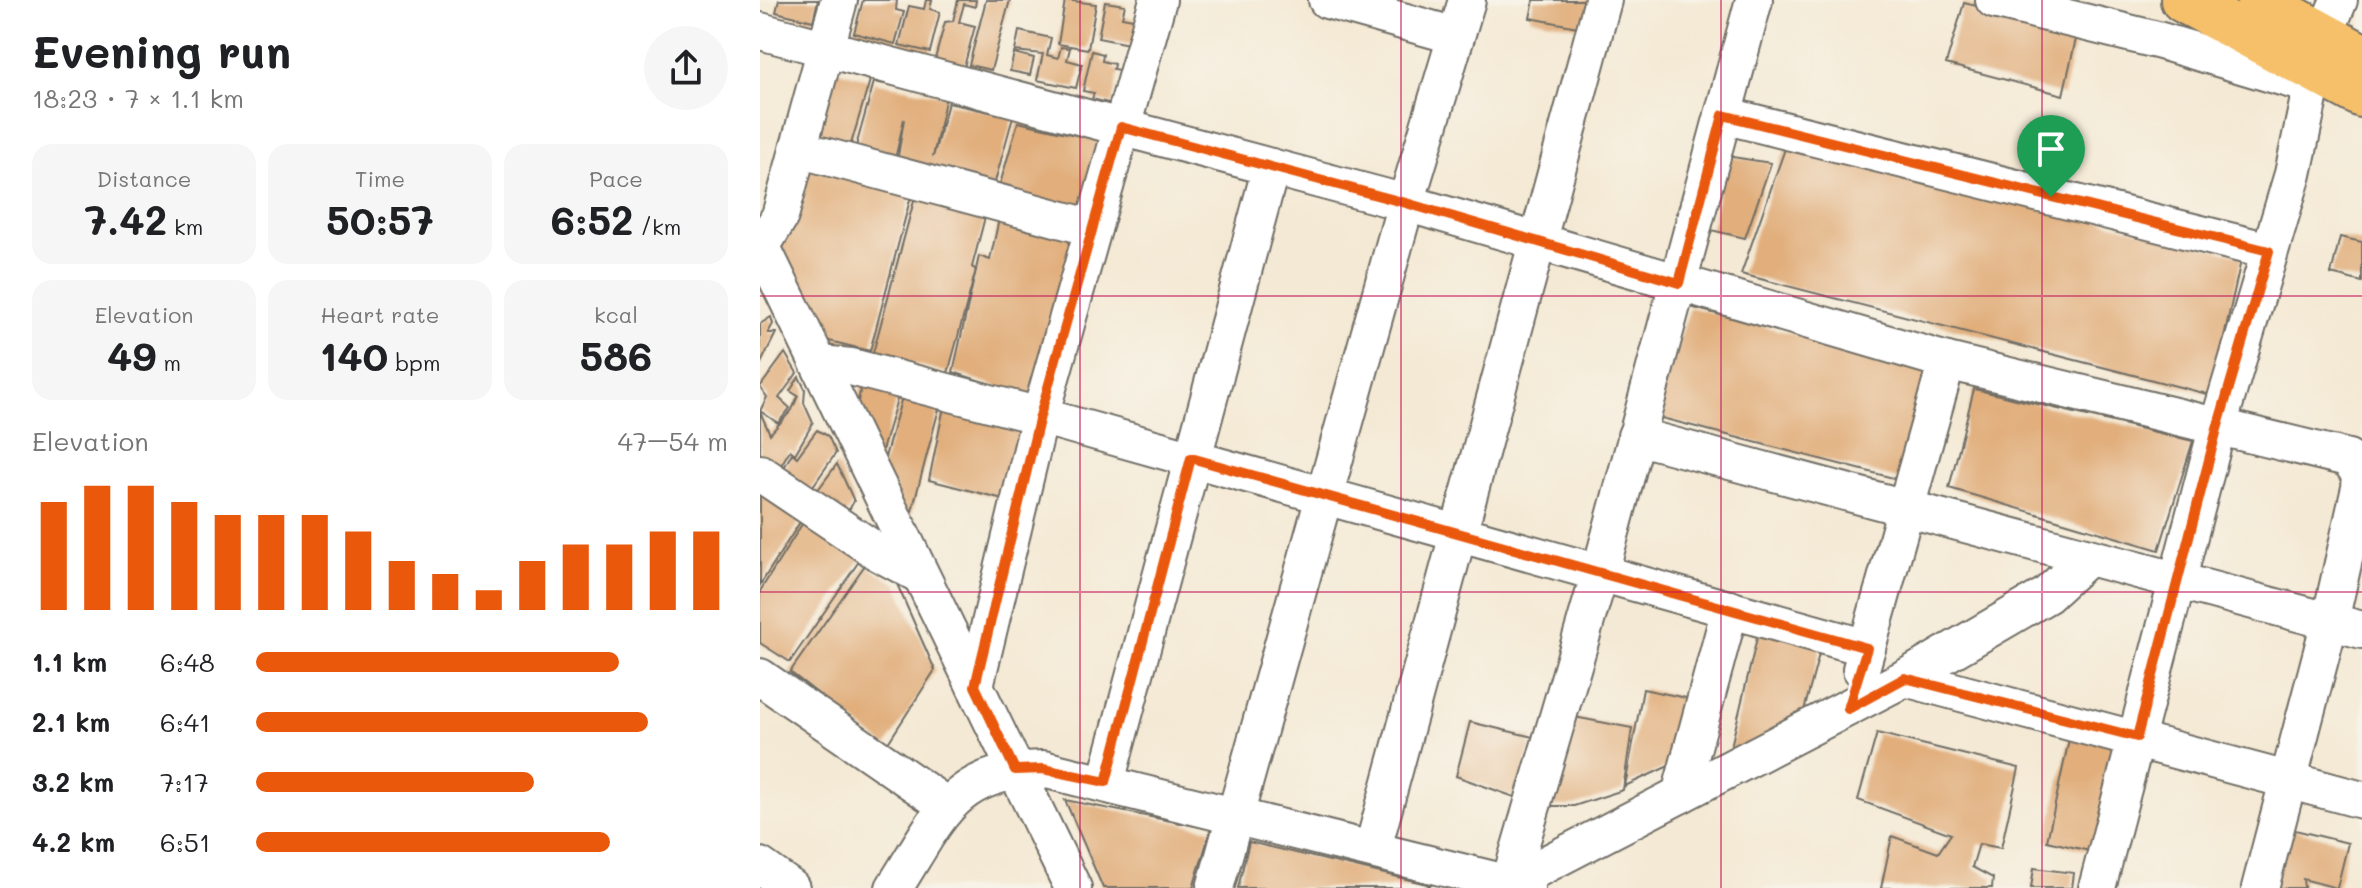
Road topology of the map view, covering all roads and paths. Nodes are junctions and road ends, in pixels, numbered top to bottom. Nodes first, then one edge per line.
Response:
1 (839, 0) edge
2 (1158, 0) edge
3 (1327, 0) edge
4 (1467, 0) edge
5 (1603, 0) edge
6 (1754, 0) edge
7 (1994, 0) edge
8 (2183, 0) edge
9 (2259, 0) edge
10 (2042, 5) edge
11 (760, 31) edge
12 (1456, 36) junction
13 (2322, 48) edge
14 (825, 49) junction
15 (2362, 56) edge
16 (2362, 95) edge
17 (1723, 115) junction
18 (1121, 127) junction
19 (798, 149) junction
20 (1271, 167) junction
21 (1406, 203) junction
22 (1093, 228) junction
23 (1538, 241) junction
24 (761, 247) edge
25 (2269, 251) junction
26 (1679, 283) junction
27 (1947, 361) junction
28 (820, 364) junction
29 (1040, 416) junction
30 (2217, 429) junction
31 (1636, 436) junction
32 (1191, 458) junction
33 (760, 473) edge
34 (1326, 496) junction
35 (1906, 511) junction
36 (1458, 533) junction
37 (2086, 559) junction
38 (1600, 573) junction
39 (918, 574) junction
40 (2177, 579) junction
41 (1730, 609) junction
42 (2346, 626) edge
43 (1867, 648) junction
44 (760, 677) edge
45 (1905, 678) junction
46 (975, 686) junction
47 (1848, 709) junction
48 (2137, 737) junction
49 (1015, 770) junction
50 (2286, 779) junction
51 (1106, 782) junction
52 (1680, 795) junction
53 (2362, 800) edge
54 (947, 806) junction
55 (1236, 814) junction
56 (1373, 848) junction
57 (760, 866) edge
58 (2104, 886) edge
59 (1511, 887) edge
60 (791, 888) edge
61 (894, 888) edge
62 (1073, 888) edge
63 (1215, 888) edge
64 (2260, 888) edge

1 - 14 street
2 - 18 street
3 - 12 street
4 - 12 street
5 - 23 street
6 - 17 street
7 - 10 street
8 - 13 main road
9 - 13 main road
10 - 13 street
11 - 14 street
12 - 21 street
13 - 15 main road
13 - 16 main road
13 - 25 street
14 - 18 street
14 - 19 street
17 - 25 street
17 - 26 street
18 - 20 street
18 - 22 street
19 - 22 street
19 - 24 street
20 - 21 street
20 - 32 street
21 - 23 street
21 - 34 street
22 - 29 street
23 - 26 street
23 - 36 street
24 - 28 street
25 - 30 street
26 - 27 street
26 - 31 street
27 - 30 street
27 - 35 street
28 - 29 street
28 - 39 street
29 - 32 street
29 - 46 street
30 - 40 street
30 - 42 street
31 - 35 street
31 - 38 street
32 - 34 street
32 - 51 street
33 - 39 street
34 - 36 street
34 - 55 street
35 - 37 street
35 - 43 street
36 - 38 street
36 - 56 street
37 - 40 street
37 - 45 street
38 - 41 street
38 - 59 street
39 - 46 street
40 - 42 street
40 - 48 street
41 - 43 street
41 - 52 street
42 - 50 street
43 - 47 street
44 - 54 street
45 - 47 street
45 - 48 street
46 - 49 street
47 - 52 street
48 - 50 street
48 - 58 street
49 - 51 street
49 - 54 street
49 - 62 street
50 - 53 street
50 - 64 street
51 - 55 street
52 - 59 street
54 - 61 street
55 - 56 street
55 - 63 street
56 - 59 street
57 - 60 street

